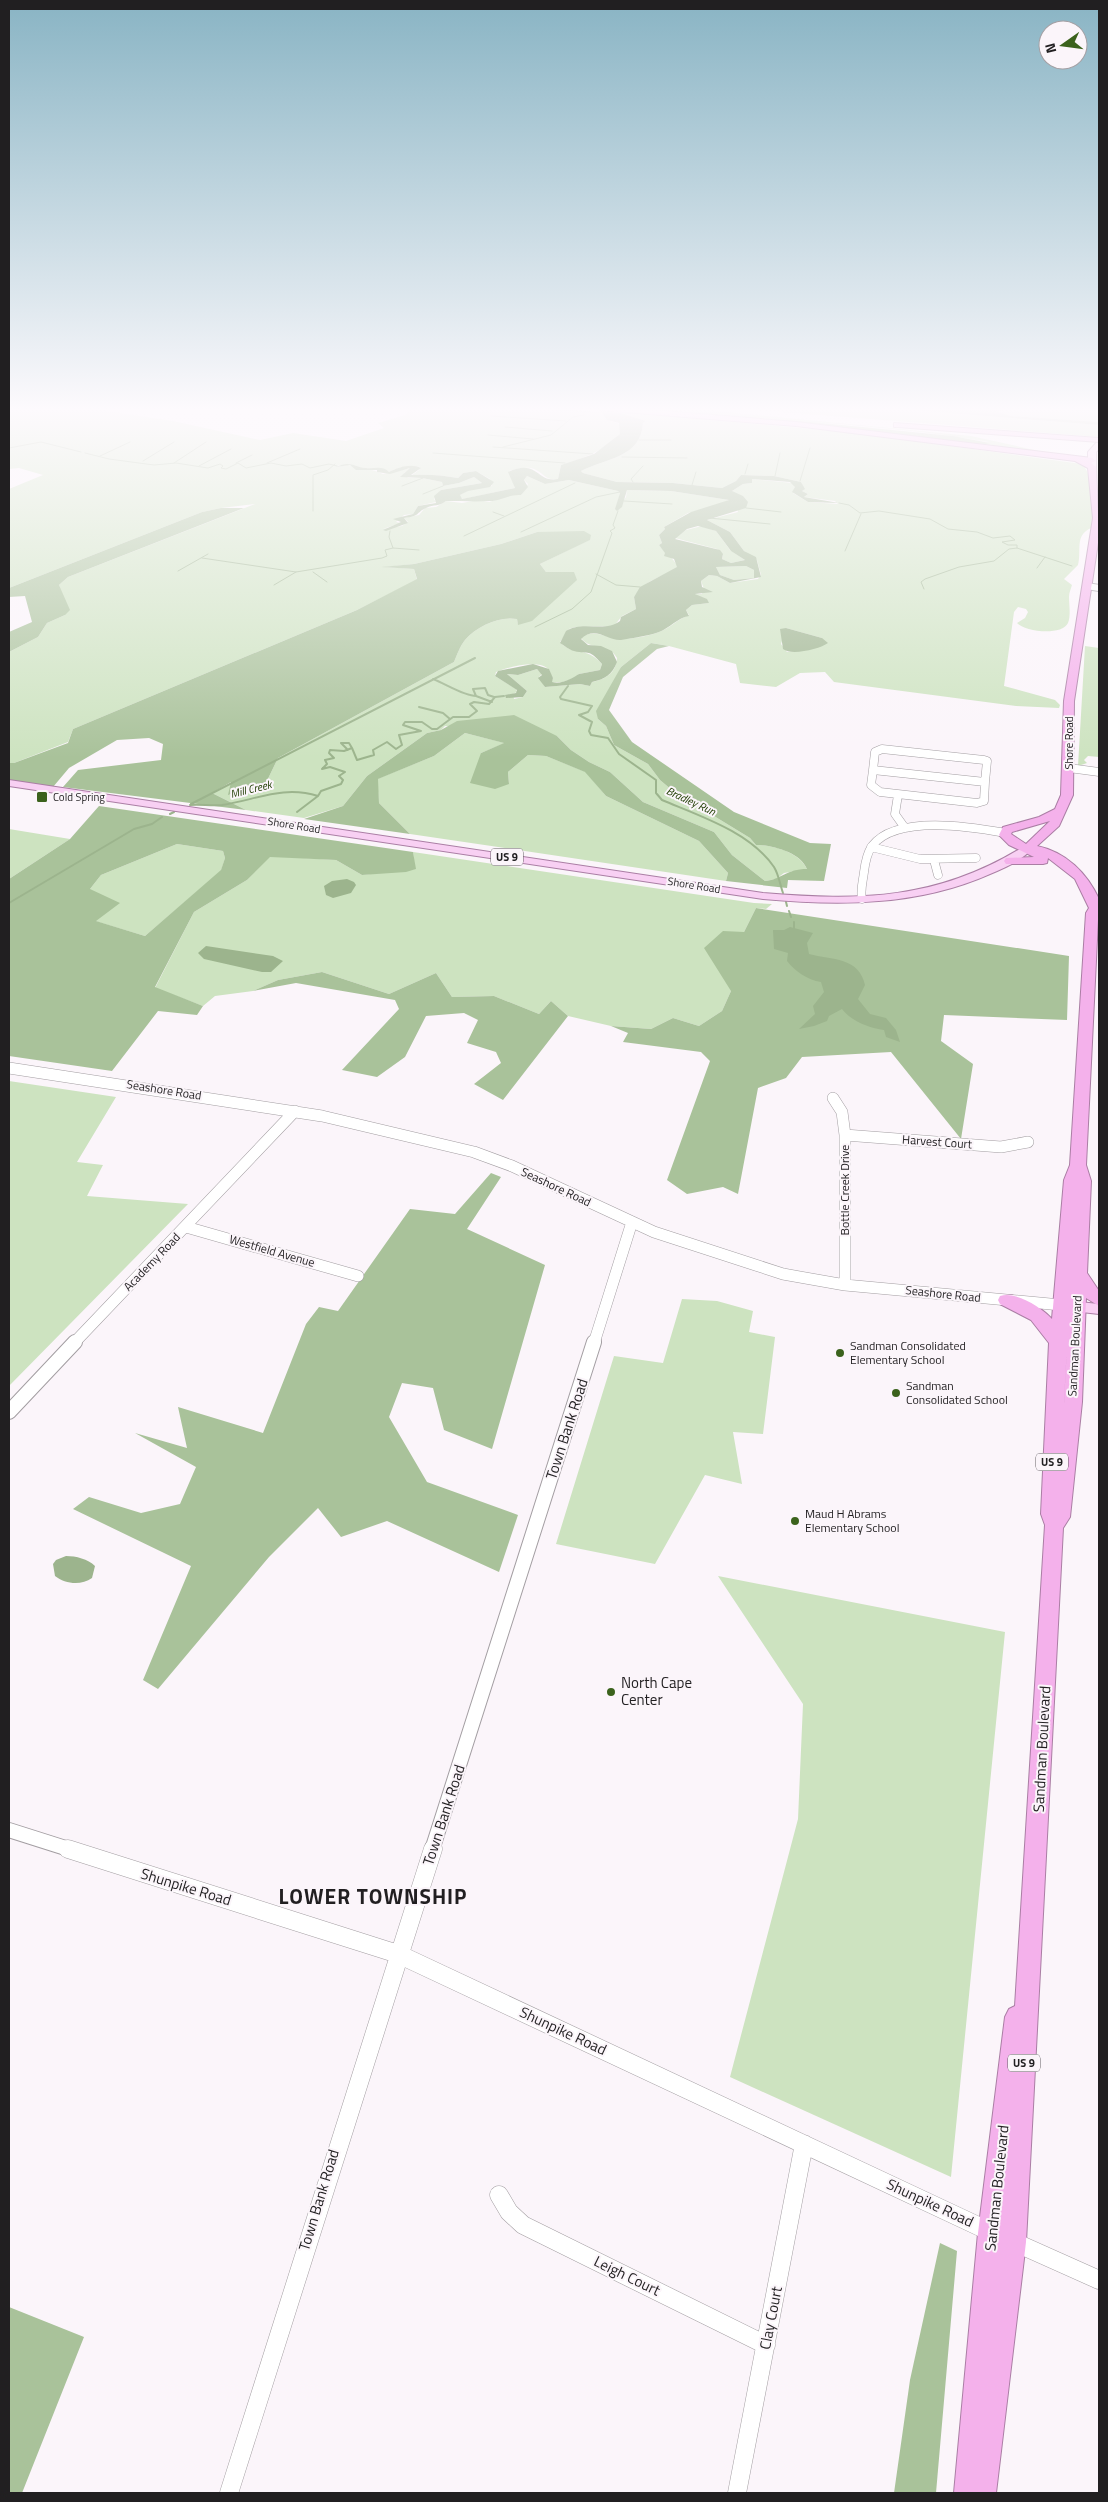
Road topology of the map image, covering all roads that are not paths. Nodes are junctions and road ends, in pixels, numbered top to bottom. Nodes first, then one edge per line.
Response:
1 (1096, 525) edge
2 (1087, 586) junction
3 (1099, 588) edge
4 (1069, 768) junction
5 (873, 770) junction
6 (1099, 772) edge
7 (985, 782) junction
8 (9, 783) edge
9 (898, 795) junction
10 (1062, 810) junction
11 (1055, 822) junction
12 (906, 828) junction
13 (1006, 833) junction
14 (871, 847) junction
15 (1027, 850) junction
16 (976, 858) dead end
17 (934, 860) junction
18 (1010, 861) junction
19 (1050, 862) junction
20 (1072, 870) junction
21 (938, 875) dead end
22 (862, 899) junction
23 (1092, 913) junction
24 (9, 1068) edge
25 (833, 1098) dead end
26 (295, 1111) junction
27 (845, 1135) junction
28 (1028, 1142) dead end
29 (1078, 1165) junction
30 (632, 1222) junction
31 (186, 1227) junction
32 (1079, 1274) junction
33 (358, 1276) dead end
34 (845, 1285) junction
35 (1006, 1300) junction
36 (1099, 1300) edge
37 (1069, 1306) junction
38 (1099, 1309) edge
39 (1058, 1342) junction
40 (9, 1412) edge
41 (1054, 1525) junction
42 (9, 1830) edge
43 (398, 1954) junction
44 (804, 2144) junction
45 (499, 2195) dead end
46 (1002, 2237) junction
47 (1099, 2280) edge
48 (766, 2345) junction
49 (229, 2493) edge
50 (738, 2493) edge
51 (968, 2493) edge
52 (982, 2493) edge

1 - 2 highway, Shore Road
2 - 3 street
2 - 4 highway, Shore Road
4 - 6 street
4 - 10 highway, Shore Road
5 - 7 street
5 - 7 street
5 - 9 street
7 - 9 street
8 - 22 main road, Shore Road / US 9
9 - 12 street
10 - 11 highway, Shore Road
10 - 13 highway
11 - 15 highway, Shore Road
11 - 20 highway
12 - 13 street
12 - 14 street
13 - 15 highway
14 - 17 street
14 - 22 street
15 - 18 main road, Shore Road / US 9
15 - 19 highway, Sandman Boulevard
15 - 20 highway, Sandman Boulevard / US 9
16 - 17 street
17 - 21 street
18 - 19 highway, US 9
18 - 22 main road, Shore Road / US 9
19 - 23 highway, Sandman Boulevard / US 9
20 - 23 highway, Sandman Boulevard / US 9
23 - 29 highway, Sandman Boulevard / US 9
24 - 26 street, Seashore Road
25 - 27 street, Bottle Creek Drive
26 - 30 street, Seashore Road
26 - 31 street, Academy Road
27 - 28 street, Harvest Court
27 - 34 street, Bottle Creek Drive
29 - 32 highway, Sandman Boulevard / US 9
29 - 37 highway, Sandman Boulevard / US 9
30 - 34 street, Seashore Road
30 - 43 street, Town Bank Road
31 - 33 street, Westfield Avenue
31 - 40 street, Academy Road
32 - 36 highway
32 - 37 highway, Sandman Boulevard / US 9
34 - 35 street, Seashore Road
35 - 37 street, Seashore Road
35 - 39 highway
37 - 38 main road, Seashore Road
37 - 39 highway, Sandman Boulevard / US 9
37 - 41 highway, Sandman Boulevard / US 9
39 - 41 highway, Sandman Boulevard / US 9
41 - 46 highway, Sandman Boulevard / US 9
42 - 43 street, Shunpike Road
43 - 44 street, Shunpike Road
43 - 49 street, Town Bank Road
44 - 46 street, Shunpike Road
44 - 48 street, Clay Court
45 - 48 street, Leigh Court
46 - 47 street, Shunpike Road
46 - 51 highway, Sandman Boulevard / US 9
46 - 52 highway, Sandman Boulevard / US 9
48 - 50 street, Clay Court

